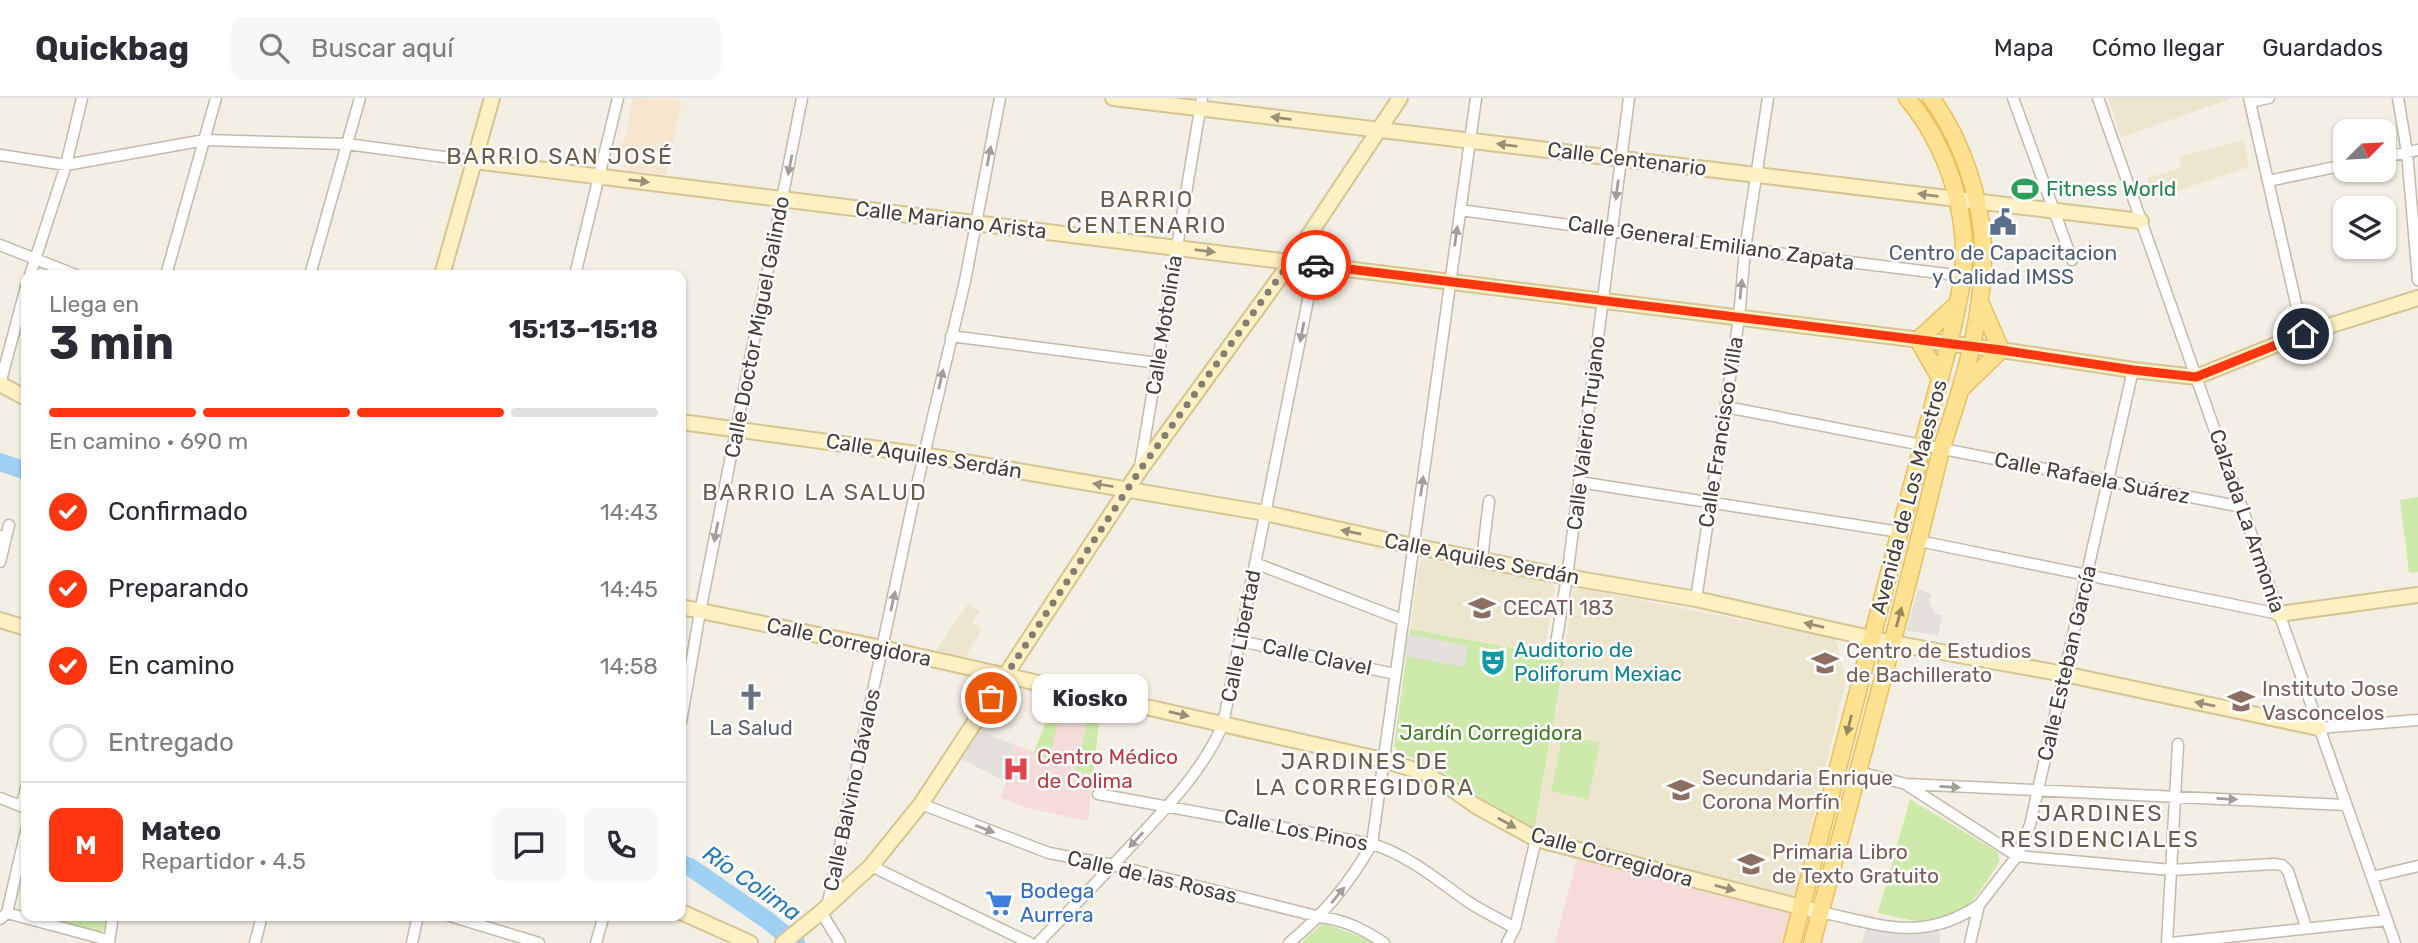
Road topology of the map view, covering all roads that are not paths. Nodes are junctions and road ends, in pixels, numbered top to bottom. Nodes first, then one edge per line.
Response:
1 (82, 98) edge
2 (216, 98) edge
3 (360, 98) edge
4 (492, 98) edge
5 (618, 98) edge
6 (802, 98) edge
7 (1000, 98) edge
8 (1113, 98) edge
9 (1400, 98) edge
10 (1476, 98) edge
11 (1629, 98) edge
12 (1768, 98) edge
13 (1907, 98) edge
14 (1931, 98) edge
15 (2013, 98) edge
16 (2098, 98) edge
17 (2269, 98) edge
18 (2398, 98) edge
19 (2249, 100) edge
20 (1201, 103) edge
21 (1379, 130) junction
22 (205, 140) junction
23 (1470, 141) junction
24 (347, 144) junction
25 (2418, 149) edge
26 (2407, 152) junction
27 (2396, 154) edge
28 (0, 155) edge
29 (1621, 159) junction
30 (474, 161) junction
31 (66, 165) junction
32 (2333, 167) edge
33 (1758, 175) junction
34 (599, 176) junction
35 (2268, 181) junction
36 (783, 199) junction
37 (1957, 199) junction
38 (1977, 201) junction
39 (1460, 210) junction
40 (2053, 210) junction
41 (2141, 221) junction
42 (976, 223) junction
43 (1612, 229) junction
44 (0, 245) edge
45 (1177, 248) junction
46 (1745, 249) junction
47 (34, 258) junction
48 (2073, 260) dead end
49 (1290, 262) junction
50 (1315, 265) junction
51 (31, 270) edge
52 (64, 270) edge
53 (167, 270) edge
54 (311, 270) edge
55 (443, 270) edge
56 (576, 270) edge
57 (1963, 276) junction
58 (2418, 280) edge
59 (1450, 282) junction
60 (2418, 298) edge
61 (1603, 300) junction
62 (1980, 302) junction
63 (1957, 304) junction
64 (21, 306) edge
65 (1739, 317) junction
66 (2303, 334) junction
67 (951, 336) junction
68 (1918, 340) junction
69 (1949, 344) junction
70 (1970, 346) junction
71 (2001, 350) junction
72 (1158, 363) junction
73 (2133, 370) junction
74 (2196, 377) junction
75 (1940, 378) junction
76 (0, 384) edge
77 (1961, 389) junction
78 (21, 395) edge
79 (1726, 408) junction
80 (686, 423) edge
81 (737, 429) junction
82 (1922, 446) junction
83 (1941, 449) junction
84 (924, 455) junction
85 (1140, 470) junction
86 (2108, 481) junction
87 (1579, 482) junction
88 (1129, 489) junction
89 (1489, 501) dead end
90 (1709, 503) junction
91 (2242, 507) junction
92 (1265, 513) junction
93 (9, 524) dead end
94 (1899, 532) junction
95 (3, 536) edge
96 (1919, 541) junction
97 (1413, 546) junction
98 (1482, 559) junction
99 (0, 562) edge
100 (1255, 563) junction
101 (2087, 575) junction
102 (1567, 577) junction
103 (2418, 595) edge
104 (1696, 599) junction
105 (686, 608) edge
106 (700, 612) junction
107 (2279, 614) junction
108 (0, 620) edge
109 (1403, 620) junction
110 (21, 626) edge
111 (1871, 638) junction
112 (1240, 641) junction
113 (1556, 643) dead end
114 (1892, 643) junction
115 (882, 648) junction
116 (1395, 674) junction
117 (2064, 674) junction
118 (1005, 676) junction
119 (686, 693) edge
120 (2418, 720) edge
121 (1223, 724) junction
122 (2319, 728) junction
123 (2178, 744) dead end
124 (1383, 760) junction
125 (1859, 772) junction
126 (1906, 785) junction
127 (2038, 791) junction
128 (1098, 794) dead end
129 (2175, 797) junction
130 (0, 798) edge
131 (921, 804) junction
132 (21, 805) edge
133 (1168, 805) junction
134 (2346, 805) junction
135 (1536, 839) junction
136 (1372, 844) junction
137 (21, 849) edge
138 (2017, 856) junction
139 (1113, 865) junction
140 (871, 866) junction
141 (2418, 866) edge
142 (2171, 870) junction
143 (2372, 877) junction
144 (1979, 905) junction
145 (1802, 908) junction
146 (1820, 912) junction
147 (820, 913) junction
148 (686, 914) edge
149 (3, 916) edge
150 (1320, 917) junction
151 (21, 920) edge
152 (2387, 920) junction
153 (23, 921) edge
154 (112, 921) edge
155 (261, 921) edge
156 (417, 921) edge
157 (467, 921) edge
158 (602, 921) edge
159 (2306, 927) junction
160 (1515, 928) junction
161 (108, 942) edge
162 (256, 943) edge
163 (412, 943) edge
164 (539, 943) edge
165 (596, 943) edge
166 (750, 943) edge
167 (783, 943) edge
168 (841, 943) edge
169 (1030, 943) edge
170 (1038, 943) edge
171 (1289, 943) edge
172 (1384, 943) edge
173 (1507, 943) edge
174 (1792, 943) edge
175 (1812, 943) edge
176 (1970, 943) edge
177 (2169, 943) edge
178 (2395, 943) edge

1 - 31 street
2 - 22 street
3 - 24 street
4 - 30 street
5 - 34 street
6 -> 36 street, Calle Doctor Miguel Galindo
42 -> 7 street, Calle Balvino Dávalos
8 - 20 street, Calle Centenario
9 - 21 street
10 - 23 street
11 - 29 street, Calle Valerio Trujano
12 - 33 street, Calle Francisco Villa
13 - 37 main road, Avenida de Los Maestros
14 - 38 main road, Avenida de Los Maestros
15 - 40 street
16 - 41 street, Calzada La Armonía
17 - 19 street
18 - 26 street
19 - 35 street
21 -> 20 street, Calle Centenario
20 - 45 street, Calle Motolinía
21 - 23 street, Calle Centenario
21 - 49 street
22 - 24 street, Calle Mariano Arista
22 - 31 street, Calle Mariano Arista
22 - 53 street
29 -> 23 street, Calle Centenario
23 - 39 street
24 - 30 street, Calle Mariano Arista
24 - 54 street
25 - 26 street
26 - 27 street
26 - 58 street
28 - 31 street, Calle Mariano Arista
29 - 33 street, Calle Centenario
29 -> 43 street, Calle Valerio Trujano
30 - 34 street, Calle Mariano Arista
30 - 55 street
31 - 47 street
32 - 35 street
37 -> 33 street, Calle Centenario
33 - 46 street, Calle Francisco Villa
34 -> 36 street, Calle Mariano Arista
34 - 56 street
35 - 66 street
36 - 42 street, Calle Mariano Arista
36 - 81 street, Calle Doctor Miguel Galindo
37 - 38 street, Calle Centenario
37 - 57 main road, Avenida de Los Maestros
38 - 40 street, Calle Centenario
38 - 62 main road, Avenida de Los Maestros
39 - 43 street, Calle General Emiliano Zapata
59 -> 39 street
40 - 41 street, Calle Centenario
40 - 48 street
41 - 74 street, Calzada La Armonía
42 - 45 street, Calle Mariano Arista
42 - 67 street, Calle Balvino Dávalos
43 - 46 street, Calle General Emiliano Zapata
43 - 61 street, Calle Valerio Trujano
44 - 47 street
45 -> 49 street, Calle Mariano Arista
45 - 72 street, Calle Motolinía
46 - 57 street, Calle General Emiliano Zapata
65 -> 46 street, Calle Francisco Villa
47 - 51 street
47 - 52 street
49 - 50 street, Calle Mariano Arista
49 - 85 street
50 - 59 street, Calle Mariano Arista
50 -> 92 street, Calle Libertad
57 - 63 main road, Avenida de Los Maestros
59 - 61 street, Calle Mariano Arista
97 -> 59 street
60 - 66 street, Calle Mariano Arista
61 - 65 street, Calle Mariano Arista
61 - 87 street, Calle Valerio Trujano
62 - 70 main road, Avenida de Los Maestros
62 - 71 main road
63 - 68 main road
63 - 69 main road, Avenida de Los Maestros
64 - 76 street
65 - 68 street, Calle Mariano Arista
65 - 79 street, Calle Francisco Villa
66 - 74 street, Calle Mariano Arista
67 - 72 street
84 -> 67 street, Calle Balvino Dávalos
68 - 69 street, Calle Mariano Arista
68 - 75 main road
69 - 70 street, Calle Mariano Arista
69 - 75 main road, Avenida de Los Maestros
70 - 71 street, Calle Mariano Arista
70 - 77 main road, Avenida de Los Maestros
71 - 73 street, Calle Mariano Arista
71 - 77 main road
72 - 85 street, Calle Motolinía
73 - 74 street, Calle Mariano Arista
73 - 86 street, Calle Esteban García
74 - 91 street, Calzada La Armonía
75 - 82 main road, Avenida de Los Maestros
76 - 78 street
77 - 83 main road, Avenida de Los Maestros
79 - 82 street
79 - 90 street, Calle Francisco Villa
80 - 81 street, Calle Aquiles Serdán
81 - 84 street, Calle Aquiles Serdán
81 -> 106 street, Calle Doctor Miguel Galindo
82 - 83 street, Calle Rafaela Suárez
82 - 94 main road, Avenida de Los Maestros
83 - 86 street, Calle Rafaela Suárez
83 - 96 main road, Avenida de Los Maestros
88 -> 84 street, Calle Aquiles Serdán
115 -> 84 street, Calle Balvino Dávalos
85 - 88 street
86 - 91 street, Calle Rafaela Suárez
86 - 101 street, Calle Esteban García
87 - 90 street
87 - 102 street, Calle Valerio Trujano
88 - 92 street, Calle Aquiles Serdán
88 - 118 street
89 - 98 street
90 - 94 street
90 - 104 street, Calle Francisco Villa
91 - 107 street, Calzada La Armonía
97 -> 92 street, Calle Aquiles Serdán
92 - 100 street, Calle Libertad
93 - 95 street
94 - 111 main road, Avenida de Los Maestros
95 - 99 street
96 - 101 street
114 -> 96 main road, Avenida de Los Maestros
97 - 98 street, Calle Aquiles Serdán
97 - 109 street
98 - 102 street, Calle Aquiles Serdán
100 - 109 street
100 - 112 street, Calle Libertad
101 - 107 street
101 - 117 street, Calle Esteban García
102 - 104 street, Calle Aquiles Serdán
102 - 113 street, Calle Valerio Trujano
103 - 107 street
111 -> 104 street, Calle Aquiles Serdán
105 - 106 street, Calle Corregidora
106 - 115 street, Calle Corregidora
106 - 119 street, Calle Doctor Miguel Galindo
107 - 122 street, Calzada La Armonía
108 - 110 street
109 - 116 street
111 - 114 street, Calle Aquiles Serdán
111 -> 145 main road, Avenida de Los Maestros
112 - 116 street, Calle Clavel
112 - 121 street, Calle Libertad
114 - 117 street, Calle Aquiles Serdán
114 - 125 main road, Avenida de Los Maestros
115 - 118 street, Calle Corregidora
115 - 147 street, Calle Balvino Dávalos
116 - 124 street
122 -> 117 street, Calle Aquiles Serdán
117 - 127 street, Calle Esteban García
118 -> 121 street, Calle Corregidora
118 - 131 street
120 - 122 street
121 - 124 street, Calle Corregidora
121 - 133 street, Calle Libertad
122 - 134 street, Calzada La Armonía
123 - 129 street
124 -> 135 street, Calle Corregidora
124 - 136 street
125 - 126 street
125 - 146 main road, Avenida de Los Maestros
126 -> 127 street
126 - 138 street
127 - 129 street
127 - 138 street, Calle Esteban García
128 - 133 street, Calle Los Pinos
129 -> 134 street
129 - 142 street
130 - 132 street
131 -> 139 street, Calle de las Rosas
131 - 140 street
133 - 136 street, Calle Los Pinos
133 -> 139 street, Calle Libertad
134 - 143 street, Calzada La Armonía
135 -> 145 street, Calle Corregidora
135 - 160 street
150 -> 136 street
136 - 160 street, Calle Los Pinos
137 - 149 street
138 - 142 street
138 - 144 street, Calle Esteban García
139 - 150 street, Calle de las Rosas
139 - 170 street, Calle Libertad
140 - 147 street
140 - 169 street
141 - 143 street
142 - 159 street
142 - 177 street
143 - 152 street, Calzada La Armonía
144 - 146 street, Calle Corregidora
144 - 176 street, Calle Esteban García
145 - 146 street, Calle Corregidora
145 - 174 main road, Avenida de Los Maestros
146 - 175 main road, Avenida de Los Maestros
147 - 167 street
147 - 168 street
148 - 166 street
149 - 151 street
150 - 171 street
150 - 172 street, Calle de las Rosas
152 - 159 street
152 - 178 street, Calzada La Armonía
153 - 161 street
154 - 161 street
155 - 162 street
156 - 163 street
157 - 164 street
158 - 165 street
159 - 177 street
160 - 173 street

